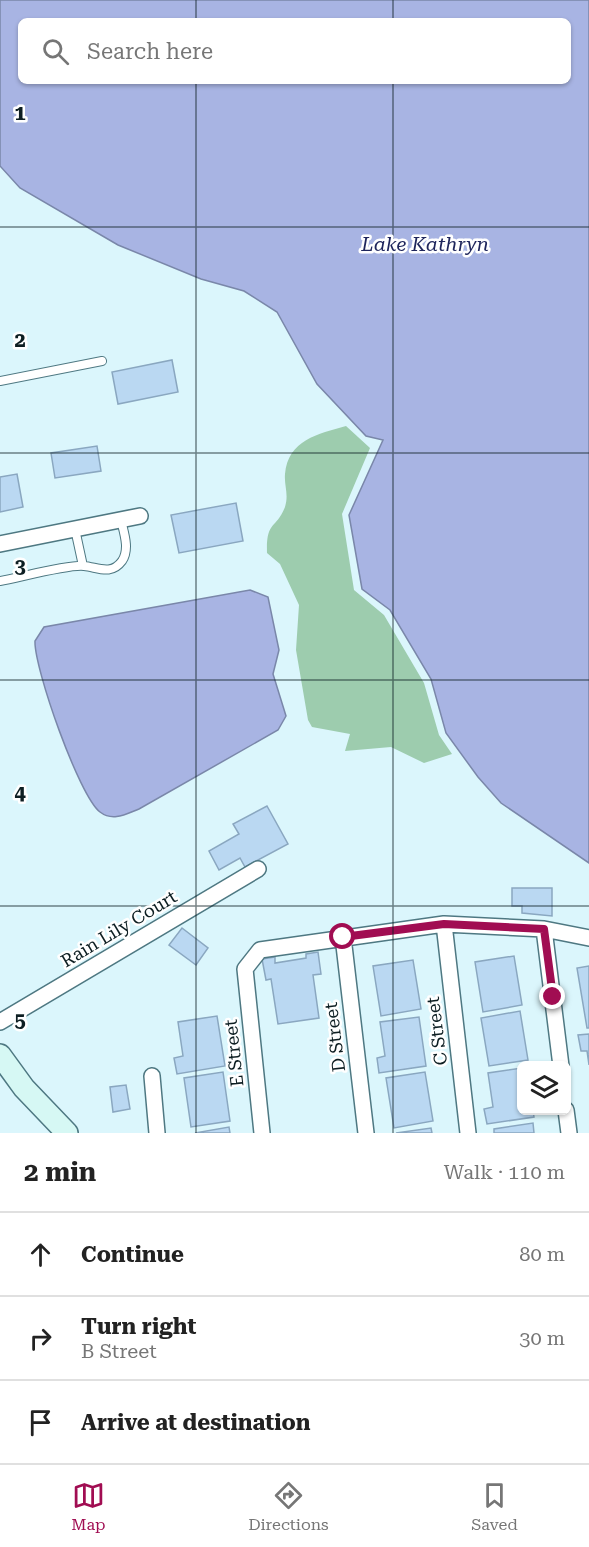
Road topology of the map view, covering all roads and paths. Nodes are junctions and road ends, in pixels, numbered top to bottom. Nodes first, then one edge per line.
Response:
1 (102, 361) dead end
2 (0, 381) edge
3 (140, 516) dead end
4 (121, 520) junction
5 (75, 529) junction
6 (0, 544) edge
7 (83, 566) junction
8 (0, 581) edge
9 (258, 869) dead end
10 (444, 924) junction
11 (544, 929) junction
12 (343, 937) junction
13 (589, 938) edge
14 (0, 1022) edge
15 (0, 1055) edge
16 (560, 1061) edge
17 (152, 1076) dead end
18 (567, 1115) edge
19 (67, 1133) edge
20 (156, 1133) edge
21 (262, 1133) edge
22 (366, 1133) edge
23 (468, 1133) edge
24 (569, 1133) edge

1 - 2 lane
3 - 4 street
4 - 5 street
4 - 7 lane
5 - 6 street
5 - 7 lane
7 - 8 lane
9 - 14 street, Rain Lily Court
10 - 11 street
10 - 12 street
10 - 23 street, C Street
11 - 13 street
11 - 16 street
12 - 21 street, E Street
12 - 22 street, D Street
15 - 19 main road
17 - 20 street
18 - 24 street

